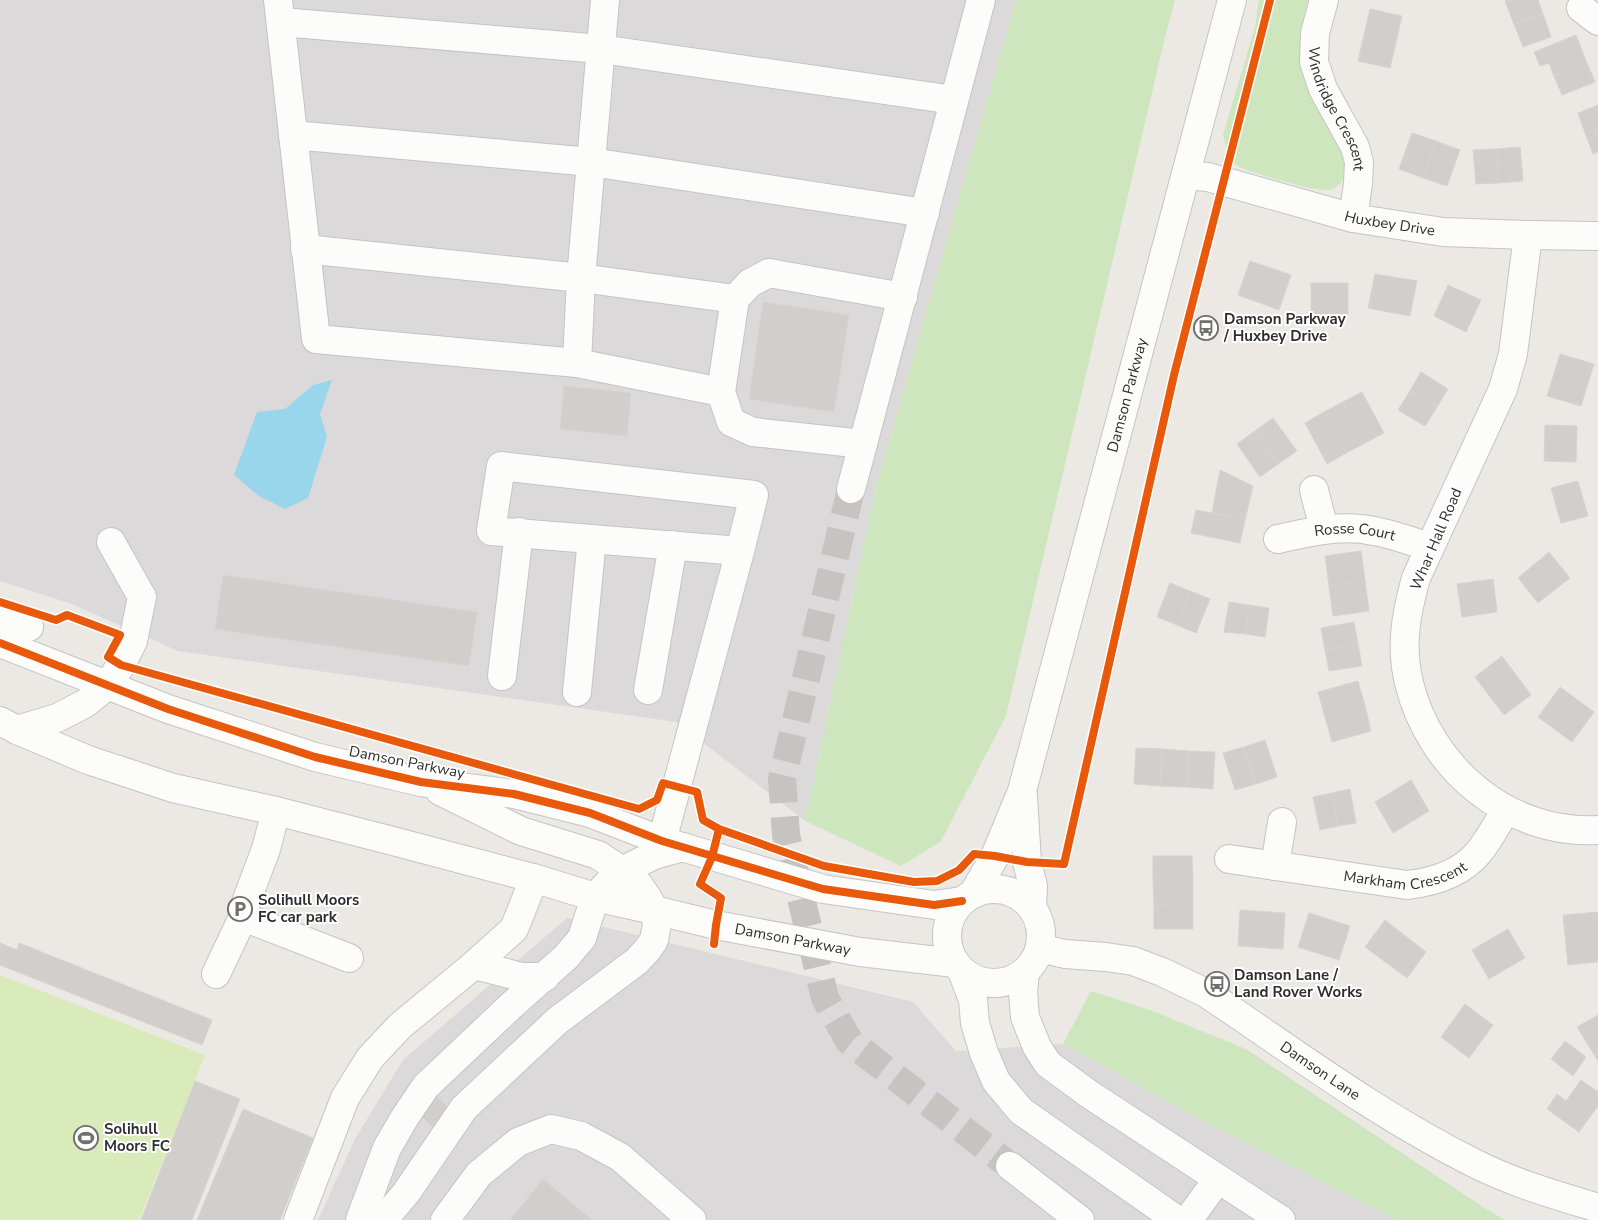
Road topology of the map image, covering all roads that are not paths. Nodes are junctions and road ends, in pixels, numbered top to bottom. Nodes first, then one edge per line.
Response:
1 (605, 0) edge
2 (981, 0) edge
3 (1232, 0) edge
4 (1324, 0) edge
5 (279, 11) edge
6 (601, 48) junction
7 (954, 100) junction
8 (293, 135) junction
9 (591, 162) junction
10 (1186, 175) junction
11 (925, 213) junction
12 (1353, 218) junction
13 (1528, 236) junction
14 (1598, 236) edge
15 (305, 249) junction
16 (581, 278) junction
17 (902, 297) junction
18 (735, 299) junction
19 (577, 363) junction
20 (721, 392) junction
21 (863, 444) junction
22 (851, 489) tunnel mouth
23 (1314, 490) dead end
24 (1324, 529) junction
25 (519, 532) junction
26 (592, 539) junction
27 (1278, 539) dead end
28 (111, 542) dead end
29 (673, 546) junction
30 (1430, 547) junction
31 (740, 551) junction
32 (0, 617) edge
33 (29, 627) dead end
34 (0, 643) edge
35 (502, 676) dead end
36 (108, 686) junction
37 (648, 690) dead end
38 (577, 692) dead end
39 (9, 725) edge
40 (421, 782) junction
41 (1022, 791) junction
42 (1506, 810) junction
43 (276, 811) junction
44 (1282, 822) dead end
45 (1598, 830) edge
46 (672, 844) junction
47 (1230, 859) dead end
48 (1275, 866) junction
49 (622, 871) junction
50 (533, 878) junction
51 (595, 897) junction
52 (968, 897) junction
53 (1032, 908) junction
54 (654, 910) junction
55 (243, 917) junction
56 (716, 925) junction
57 (654, 940) junction
58 (1040, 948) junction
59 (349, 958) dead end
60 (474, 965) junction
61 (958, 967) junction
62 (1025, 973) junction
63 (216, 974) dead end
64 (544, 977) junction
65 (1010, 1166) tunnel mouth
66 (1218, 1179) junction
67 (1598, 1208) edge
68 (298, 1220) edge
69 (360, 1220) edge
70 (384, 1220) edge
71 (445, 1220) edge
72 (692, 1220) edge
73 (1080, 1220) edge
74 (1176, 1220) edge
75 (1188, 1220) edge
76 (1281, 1220) edge

1 - 6 street
2 - 7 street
3 - 10 street, Damson Parkway
4 - 12 street, Windridge Crescent
5 - 6 street
5 - 8 street
6 - 7 street
6 - 9 street
7 - 11 street
8 - 9 street
8 - 15 street
9 - 11 street
9 - 16 street
10 - 12 street, Huxbey Drive
10 - 41 street, Damson Parkway
11 - 17 street
12 - 13 street, Huxbey Drive
13 - 14 street, Huxbey Drive
13 - 30 street, Whar Hall Road
15 - 16 street
15 - 19 street
16 - 18 street
16 - 19 street
17 - 18 street
17 - 21 street
18 - 20 street
19 - 20 street
20 - 21 street
21 - 22 street
23 - 24 street
24 - 27 street, Rosse Court
24 - 30 street, Rosse Court
25 - 26 street
25 - 31 street
25 - 35 street
26 - 29 street
26 - 38 street
28 - 36 street
29 - 31 street
29 - 37 street
30 - 42 street, Whar Hall Road
31 - 46 street
32 - 33 street
34 - 36 street, Damson Parkway
36 - 39 street
36 - 40 street, Damson Parkway
39 - 43 street, Damson Parkway
40 - 46 street, Damson Parkway
40 - 49 street
41 - 52 street, Damson Parkway
41 - 53 street, Damson Parkway
42 - 45 street, Whar Hall Road
42 - 48 street, Markham Crescent
43 - 50 street, Damson Parkway
43 - 55 street
44 - 48 street
46 - 49 street
46 - 52 street, Damson Parkway
47 - 48 street, Markham Crescent
49 - 51 street
49 - 54 street
50 - 51 street, Damson Parkway
50 - 60 street
51 - 54 street, Damson Parkway
51 - 64 street
52 - 53 street
52 - 61 street
53 - 58 street
54 - 56 street, Damson Parkway
54 - 57 street
55 - 59 street
55 - 63 street
56 - 57 street
56 - 61 street, Damson Parkway
57 - 70 street
58 - 62 street
58 - 67 street, Damson Lane
60 - 64 street
60 - 68 street
61 - 62 street
61 - 74 street
62 - 66 street
64 - 69 street
65 - 73 street
66 - 75 street
66 - 76 street
71 - 72 street

